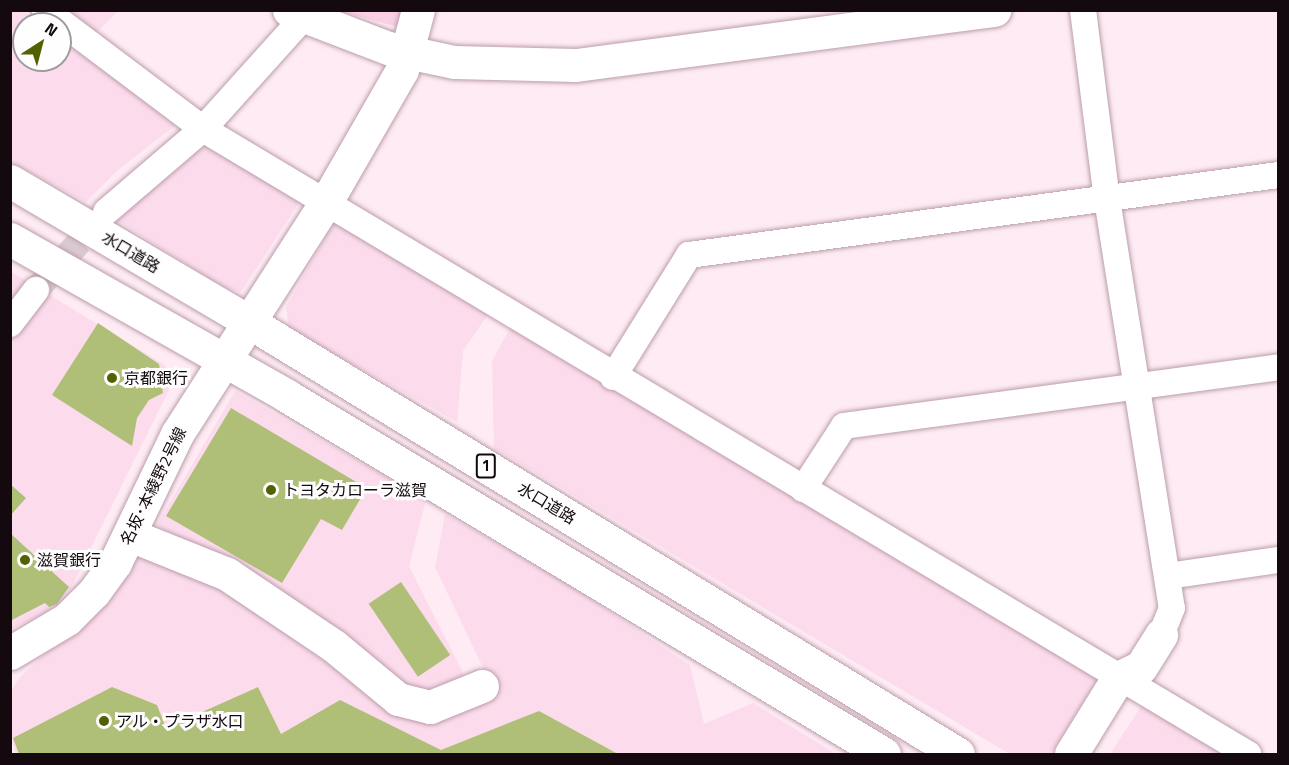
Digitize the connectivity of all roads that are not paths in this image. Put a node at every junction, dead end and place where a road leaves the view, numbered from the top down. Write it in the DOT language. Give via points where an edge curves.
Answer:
graph roads {
  1 [pos="45,10"];
  2 [pos="418,10"];
  3 [pos="994,10"];
  4 [pos="1083,10"];
  5 [pos="296,14"];
  6 [pos="409,52"];
  7 [pos="203,129"];
  8 [pos="1278,175"];
  9 [pos="10,181"];
  10 [pos="1107,199"];
  11 [pos="326,202"];
  12 [pos="106,213"];
  13 [pos="10,239"];
  14 [pos="36,290"];
  15 [pos="249,322"];
  16 [pos="10,324"];
  17 [pos="224,360"];
  18 [pos="1278,367"];
  19 [pos="613,377"];
  20 [pos="1138,387"];
  21 [pos="803,489"];
  22 [pos="130,535"];
  23 [pos="1278,560"];
  24 [pos="1168,576"];
  25 [pos="1161,635"];
  26 [pos="10,653"];
  27 [pos="1118,678"];
  28 [pos="483,686"];
  29 [pos="884,754"];
  30 [pos="958,754"];
  31 [pos="1071,754"];
  32 [pos="1248,754"];
  1 -- 7 [label="street"];
  2 -- 6 [label="main road, 名坂･本綾野2号線"];
  3 -- 6 [label="main road" via="576,65 454,62"];
  4 -- 10 [label="street"];
  5 -- 6 [label="main road"];
  5 -- 7 [label="street"];
  6 -- 11 [label="main road, 名坂･本綾野2号線"];
  7 -- 11 [label="street"];
  7 -- 12 [label="street"];
  8 -- 10 [label="street"];
  9 -- 15 [label="main road, 水口道路 / 1"];
  10 -- 19 [label="street" via="688,255"];
  10 -- 20 [label="street"];
  11 -- 15 [label="main road, 名坂･本綾野2号線"];
  11 -- 19 [label="street"];
  13 -- 17 [label="main road"];
  14 -- 16 [label="street"];
  15 -- 17 [label="main road, 名坂･本綾野2号線"];
  15 -- 30 [label="main road, 水口道路 / 1"];
  17 -- 22 [label="main road, 名坂･本綾野2号線" via="177,434"];
  17 -- 29 [label="main road"];
  18 -- 20 [label="street"];
  19 -- 21 [label="street"];
  20 -- 21 [label="street" via="844,426"];
  20 -- 24 [label="street"];
  21 -- 27 [label="street"];
  22 -- 26 [label="main road, 名坂･本綾野2号線" via="115,563 81,606 67,619"];
  22 -- 28 [label="main road" via="228,573 334,646 398,699 430,707"];
  23 -- 24 [label="street"];
  24 -- 25 [label="street" via="1172,608"];
  25 -- 27 [label="main road" via="1141,667"];
  27 -- 31 [label="main road"];
  27 -- 32 [label="street"];
}
